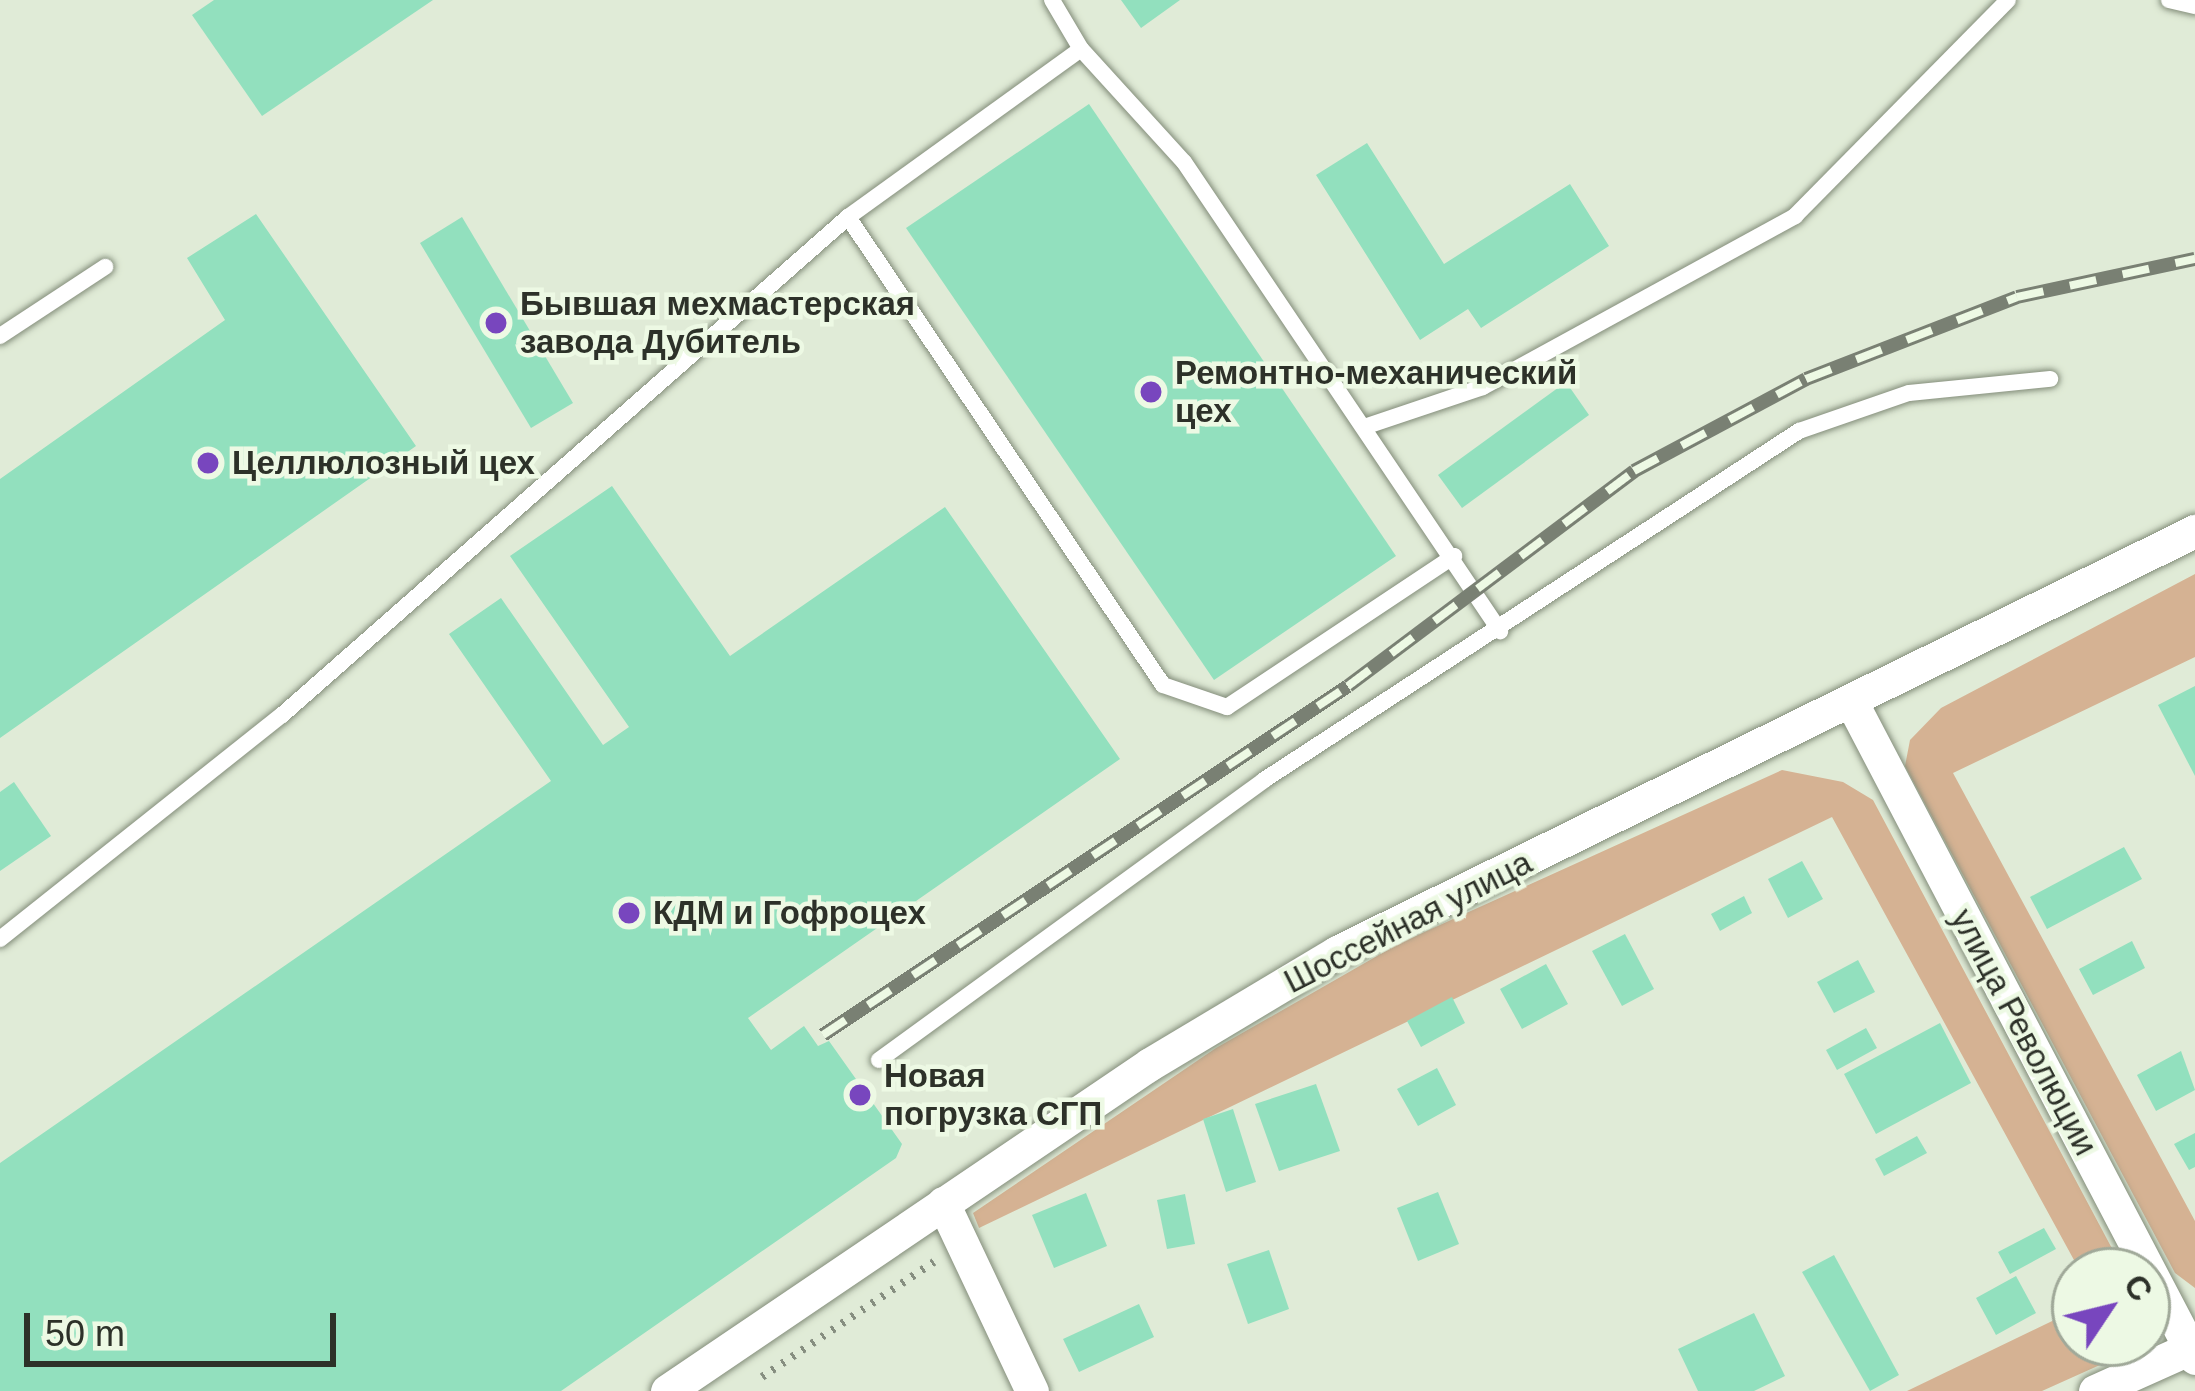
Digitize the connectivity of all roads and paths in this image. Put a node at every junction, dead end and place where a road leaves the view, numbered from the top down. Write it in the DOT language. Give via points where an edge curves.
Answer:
graph roads {
  1 [pos="1052,0"];
  2 [pos="2008,0"];
  3 [pos="2169,0"];
  4 [pos="2195,6"];
  5 [pos="1081,49"];
  6 [pos="848,217"];
  7 [pos="105,267"];
  8 [pos="0,336"];
  9 [pos="2050,379"];
  10 [pos="1367,426"];
  11 [pos="2195,531"];
  12 [pos="1454,556"];
  13 [pos="1500,631"];
  14 [pos="1853,705"];
  15 [pos="0,939"];
  16 [pos="879,1060"];
  17 [pos="943,1203"];
  18 [pos="942,1257"];
  19 [pos="2193,1351"];
  20 [pos="667,1391"];
  21 [pos="740,1391"];
  22 [pos="1032,1391"];
  23 [pos="2096,1391"];
  1 -- 5 [label="lane"];
  2 -- 10 [label="lane" via="1795,216 1483,387"];
  3 -- 4 [label="lane"];
  5 -- 6 [label="lane"];
  5 -- 10 [label="lane" via="1184,162"];
  6 -- 12 [label="lane" via="1163,685 1227,706"];
  6 -- 15 [label="lane" via="282,715"];
  7 -- 8 [label="lane"];
  9 -- 13 [label="lane" via="1909,393 1799,431"];
  10 -- 12 [label="lane"];
  11 -- 14 [label="street, Шоссейная улица"];
  12 -- 13 [label="lane"];
  13 -- 16 [label="lane" via="1264,780"];
  14 -- 17 [label="street, Шоссейная улица" via="1337,952 1150,1064"];
  14 -- 19 [label="street, улица Революции"];
  17 -- 20 [label="street, Шоссейная улица"];
  17 -- 22 [label="street"];
  18 -- 21 [label="path"];
  19 -- 23 [label="street"];
}
